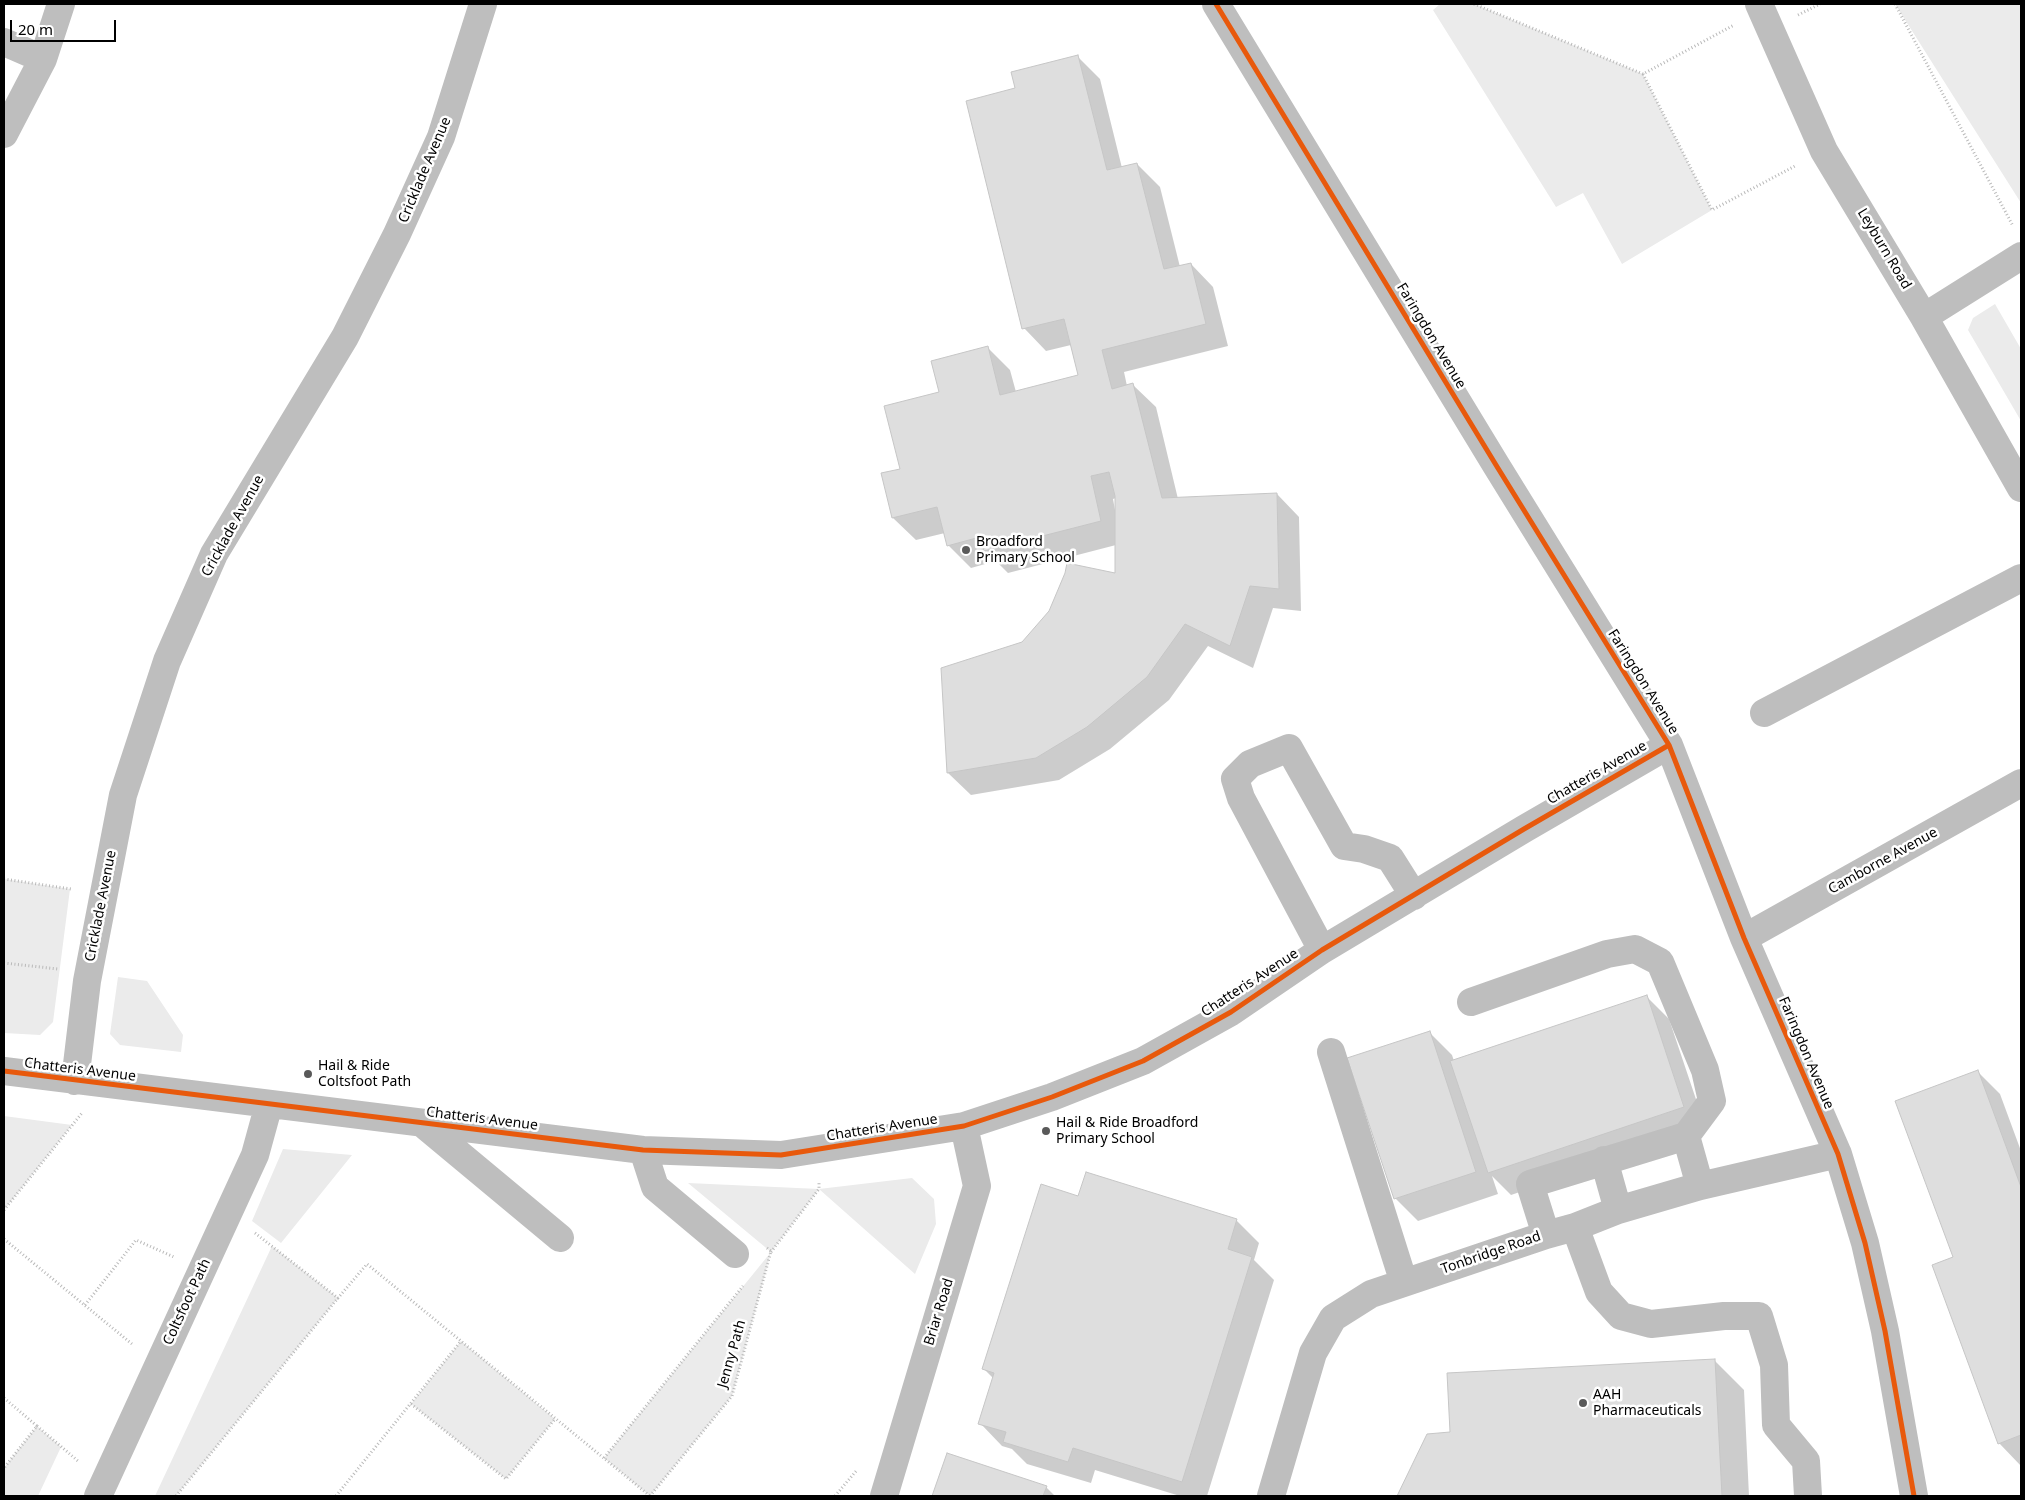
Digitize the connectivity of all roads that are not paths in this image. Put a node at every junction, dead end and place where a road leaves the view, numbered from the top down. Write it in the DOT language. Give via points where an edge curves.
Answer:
graph roads {
  1 [pos="61,4"];
  2 [pos="483,4"];
  3 [pos="1216,4"];
  4 [pos="1760,7"];
  5 [pos="4,42"];
  6 [pos="43,58"];
  7 [pos="4,134"];
  8 [pos="2019,244"];
  9 [pos="1924,317"];
  10 [pos="2021,488"];
  11 [pos="2021,578"];
  12 [pos="1764,713"];
  13 [pos="1669,745"];
  14 [pos="2021,783"];
  15 [pos="1414,896"];
  16 [pos="1744,938"];
  17 [pos="1322,950"];
  18 [pos="1471,1002"];
  19 [pos="1331,1052"];
  20 [pos="4,1072"];
  21 [pos="75,1081"];
  22 [pos="269,1104"];
  23 [pos="422,1124"];
  24 [pos="964,1126"];
  25 [pos="1686,1136"];
  26 [pos="643,1150"];
  27 [pos="1838,1154"];
  28 [pos="1604,1160"];
  29 [pos="1700,1186"];
  30 [pos="1618,1210"];
  31 [pos="1575,1227"];
  32 [pos="1546,1235"];
  33 [pos="560,1238"];
  34 [pos="735,1254"];
  35 [pos="1404,1283"];
  36 [pos="101,1490"];
  37 [pos="884,1496"];
  38 [pos="1271,1496"];
  39 [pos="1808,1496"];
  40 [pos="1914,1496"];
  1 -- 6 [label="street"];
  2 -- 21 [label="street, Cricklade Avenue" via="442,137 397,234 345,337 214,554 166,662 123,795 89,972"];
  3 -- 13 [label="street, Faringdon Avenue"];
  4 -- 9 [label="street, Leyburn Road" via="1824,151"];
  5 -- 6 [label="street"];
  6 -- 7 [label="street"];
  8 -- 9 [label="street"];
  9 -- 10 [label="street, Leyburn Road"];
  11 -- 12 [label="street"];
  13 -- 15 [label="street, Chatteris Avenue"];
  13 -- 16 [label="street, Faringdon Avenue"];
  14 -- 16 [label="street, Camborne Avenue"];
  15 -- 17 [label="street, Chatteris Avenue"];
  15 -- 17 [label="street" via="1390,858 1344,846 1290,748 1250,764 1235,779 1241,798"];
  16 -- 27 [label="street, Faringdon Avenue"];
  17 -- 24 [label="street, Chatteris Avenue" via="1231,1012 1143,1061 1052,1097"];
  18 -- 25 [label="street" via="1607,954 1635,949 1660,962 1705,1070 1712,1101"];
  19 -- 35 [label="street"];
  20 -- 21 [label="street, Chatteris Avenue"];
  21 -- 22 [label="street, Chatteris Avenue"];
  22 -- 23 [label="street, Chatteris Avenue"];
  22 -- 36 [label="street, Coltsfoot Path" via="255,1155"];
  23 -- 26 [label="street, Chatteris Avenue"];
  23 -- 33 [label="street"];
  24 -- 26 [label="street, Chatteris Avenue" via="782,1155"];
  24 -- 37 [label="street, Briar Road" via="977,1186"];
  25 -- 28 [label="street"];
  25 -- 29 [label="street"];
  26 -- 34 [label="street" via="655,1187"];
  27 -- 29 [label="street, Tonbridge Road"];
  27 -- 40 [label="street, Faringdon Avenue" via="1865,1243 1885,1331"];
  28 -- 30 [label="street"];
  28 -- 32 [label="street" via="1530,1184"];
  29 -- 30 [label="street, Tonbridge Road"];
  30 -- 31 [label="street, Tonbridge Road"];
  31 -- 32 [label="street, Tonbridge Road"];
  31 -- 39 [label="street" via="1599,1292 1621,1316 1650,1324 1724,1316 1760,1316 1774,1365 1776,1425 1806,1461"];
  32 -- 35 [label="street, Tonbridge Road"];
  35 -- 38 [label="street, Tonbridge Road" via="1371,1294 1333,1318 1313,1353"];
}
